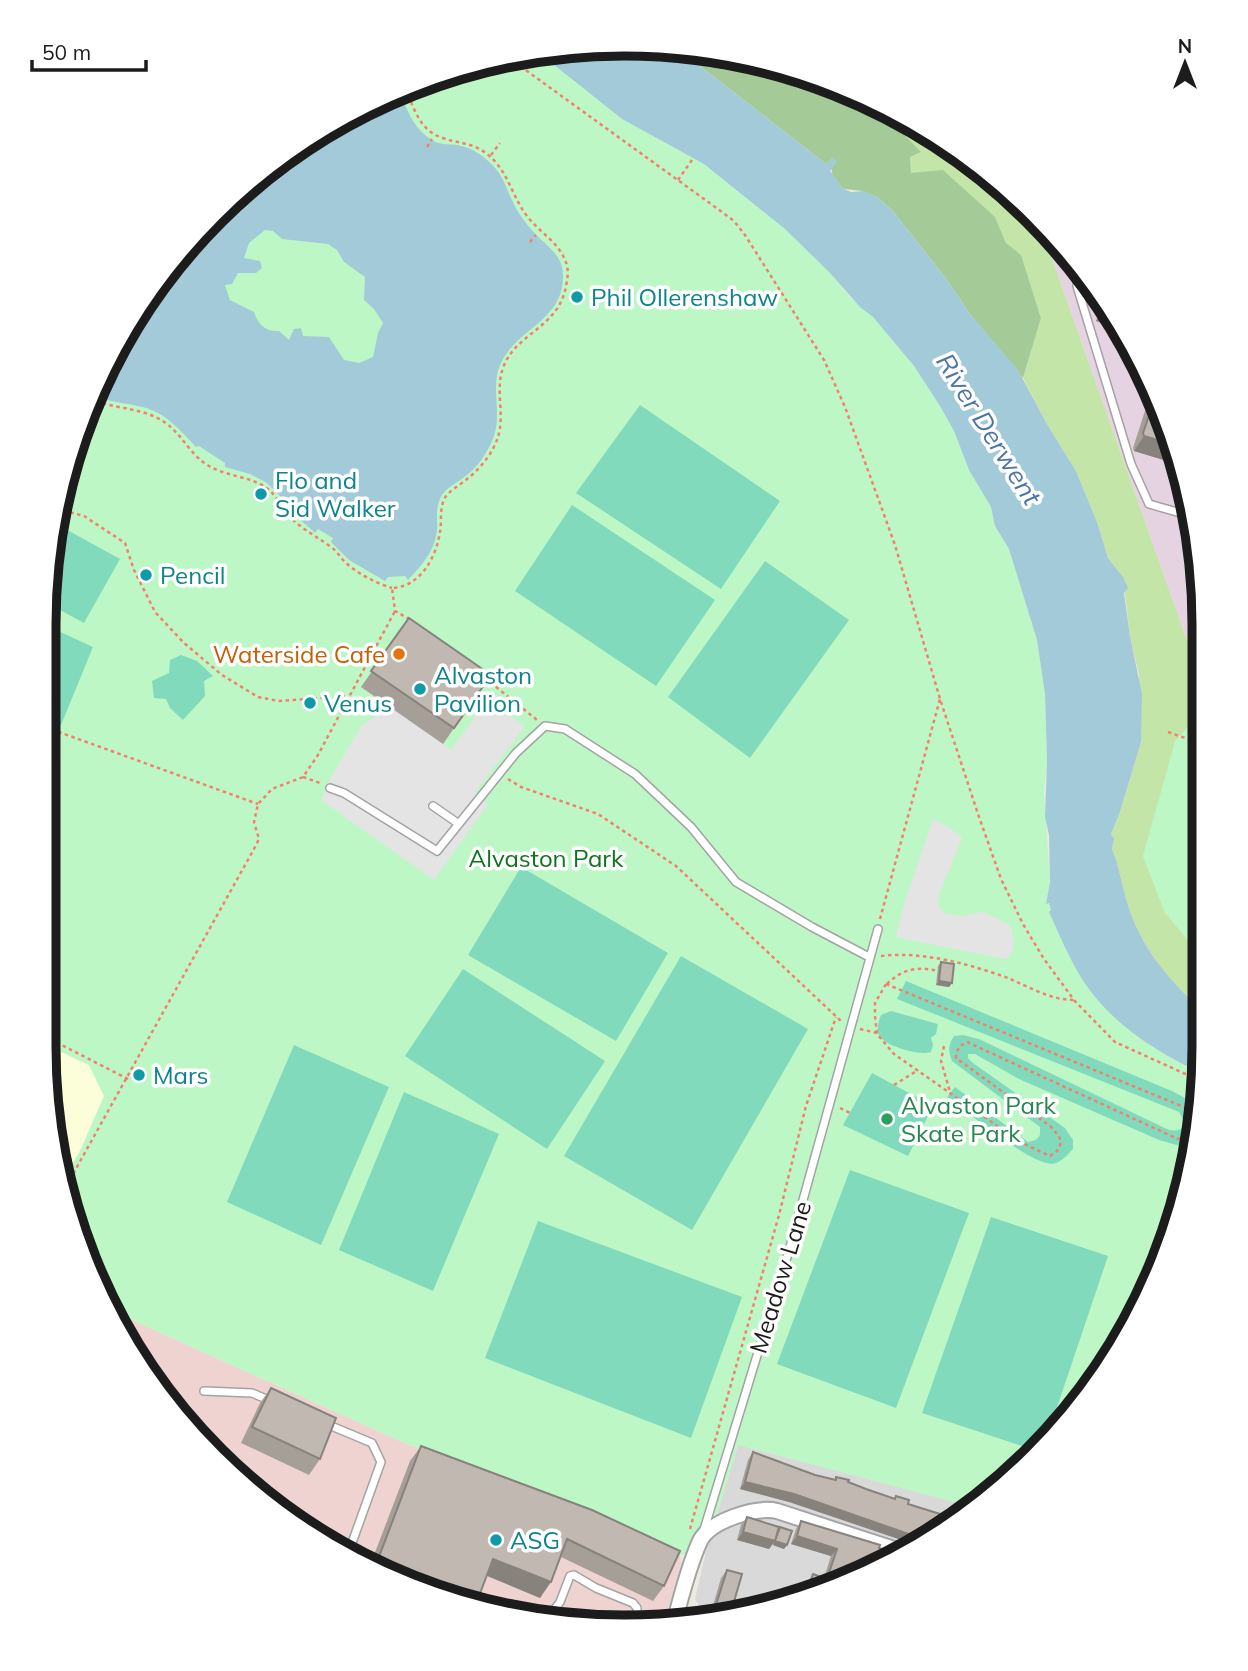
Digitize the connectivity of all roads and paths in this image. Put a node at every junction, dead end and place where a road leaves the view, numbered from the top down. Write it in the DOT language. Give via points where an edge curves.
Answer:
graph roads {
  1 [pos="520,66"];
  2 [pos="410,98"];
  3 [pos="432,139"];
  4 [pos="500,144"];
  5 [pos="428,147"];
  6 [pos="490,156"];
  7 [pos="692,160"];
  8 [pos="678,181"];
  9 [pos="537,235"];
  10 [pos="530,242"];
  11 [pos="1077,281"];
  12 [pos="101,402"];
  13 [pos="67,513"];
  14 [pos="1181,513"];
  15 [pos="392,588"];
  16 [pos="395,611"];
  17 [pos="416,624"];
  18 [pos="480,674"];
  19 [pos="348,696"];
  20 [pos="940,699"];
  21 [pos="545,726"];
  22 [pos="56,731"];
  23 [pos="1168,732"];
  24 [pos="1188,739"];
  25 [pos="499,774"];
  26 [pos="303,777"];
  27 [pos="330,788"];
  28 [pos="258,804"];
  29 [pos="433,806"];
  30 [pos="459,824"];
  31 [pos="878,929"];
  32 [pos="869,957"];
  33 [pos="941,972"];
  34 [pos="886,984"];
  35 [pos="1074,1000"];
  36 [pos="836,1017"];
  37 [pos="851,1027"];
  38 [pos="877,1033"];
  39 [pos="56,1042"];
  40 [pos="944,1046"];
  41 [pos="918,1070"];
  42 [pos="1191,1077"];
  43 [pos="128,1079"];
  44 [pos="894,1085"];
  45 [pos="950,1092"];
  46 [pos="1188,1109"];
  47 [pos="1185,1136"];
  48 [pos="71,1178"];
  49 [pos="204,1391"];
  50 [pos="276,1403"];
  51 [pos="312,1418"];
  52 [pos="695,1537"];
  53 [pos="352,1545"];
  54 [pos="891,1548"];
  55 [pos="553,1610"];
  56 [pos="677,1612"];
  57 [pos="637,1615"];
  1 -- 8 [label="path"];
  2 -- 6 [label="path" via="418,119 433,133 472,144"];
  3 -- 5 [label="path"];
  4 -- 6 [label="path"];
  6 -- 15 [label="path" via="509,180 525,214 565,260 565,292 556,311 508,356 500,378 499,435 479,469 443,501 440,533 430,562 410,584"];
  7 -- 8 [label="path"];
  8 -- 20 [label="path" via="734,221 824,360 895,545"];
  9 -- 10 [label="path"];
  11 -- 14 [label="lane" via="1135,474 1149,504"];
  12 -- 15 [label="path" via="155,416 203,462 259,483 312,536 368,577"];
  13 -- 19 [label="path" via="85,516 125,543 155,612 222,675 258,697 279,701"];
  15 -- 16 [label="path"];
  16 -- 17 [label="path"];
  16 -- 19 [label="path"];
  18 -- 21 [label="path"];
  19 -- 26 [label="path"];
  20 -- 31 [label="path"];
  20 -- 35 [label="path" via="1002,879 1023,924"];
  21 -- 25 [label="lane"];
  21 -- 32 [label="lane" via="565,729 635,774 691,827 736,882"];
  22 -- 28 [label="path"];
  23 -- 24 [label="path"];
  25 -- 30 [label="lane"];
  25 -- 36 [label="path" via="521,787 598,814 676,866"];
  26 -- 27 [label="path"];
  26 -- 28 [label="path" via="272,789"];
  27 -- 30 [label="lane" via="437,851"];
  28 -- 43 [label="path" via="254,822 259,839"];
  29 -- 30 [label="lane"];
  31 -- 32 [label="lane, Meadow Lane"];
  32 -- 35 [label="path" via="902,954 952,961 1061,1000"];
  32 -- 37 [label="lane, Meadow Lane"];
  33 -- 34 [label="path" via="904,970"];
  34 -- 38 [label="path" via="875,1003"];
  34 -- 46 [label="path"];
  35 -- 42 [label="path" via="1115,1042"];
  36 -- 37 [label="path"];
  36 -- 52 [label="path" via="806,1107"];
  37 -- 38 [label="path"];
  37 -- 52 [label="lane, Meadow Lane" via="790,1247"];
  38 -- 41 [label="path" via="894,1054"];
  39 -- 43 [label="path"];
  40 -- 45 [label="path" via="941,1061"];
  41 -- 44 [label="path"];
  41 -- 45 [label="path"];
  43 -- 48 [label="path"];
  45 -- 47 [label="path" via="1020,1142 1050,1156 1057,1151 1061,1143 1050,1126 956,1058 967,1042 1178,1139"];
  49 -- 50 [label="lane" via="252,1393"];
  51 -- 53 [label="lane" via="372,1443 381,1462"];
  52 -- 54 [label="street" via="739,1514 769,1509"];
  52 -- 56 [label="street, Meadow Lane"];
  55 -- 57 [label="lane" via="574,1575 633,1603"];
}
